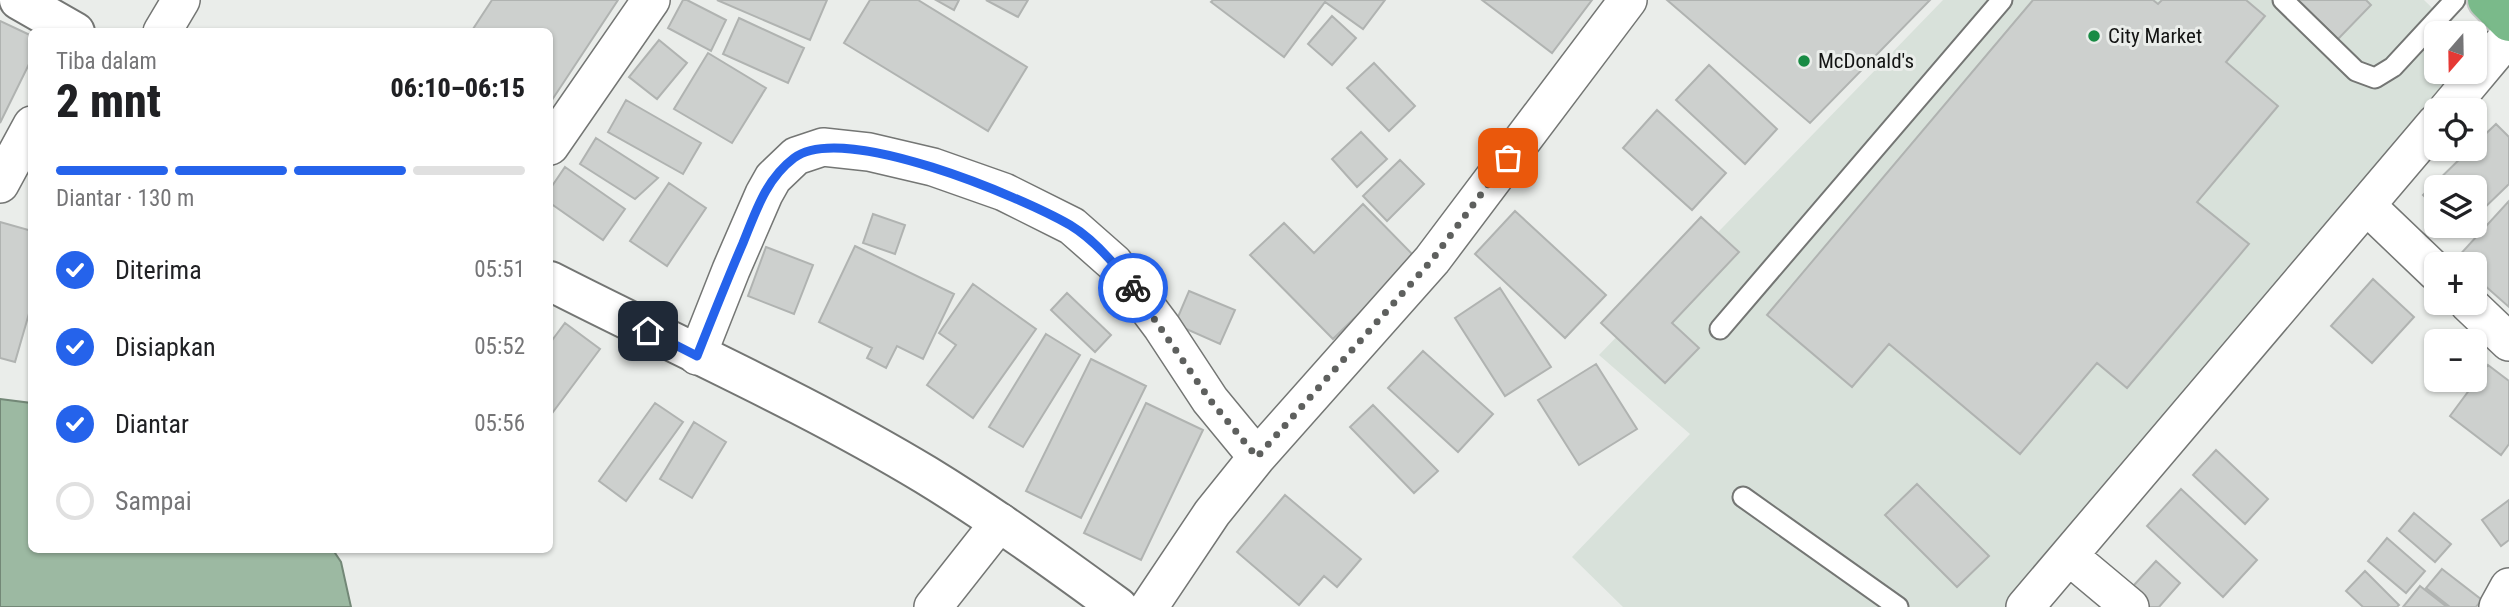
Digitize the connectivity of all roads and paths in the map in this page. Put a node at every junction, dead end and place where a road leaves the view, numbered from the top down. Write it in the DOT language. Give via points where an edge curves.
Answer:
graph roads {
  1 [pos="19,0"];
  2 [pos="180,0"];
  3 [pos="651,0"];
  4 [pos="1628,0"];
  5 [pos="2002,0"];
  6 [pos="2283,0"];
  7 [pos="2455,0"];
  8 [pos="2487,0"];
  9 [pos="2509,22"];
  10 [pos="68,28"];
  11 [pos="164,28"];
  12 [pos="2509,36"];
  13 [pos="2457,98"];
  14 [pos="28,132"];
  15 [pos="2424,137"];
  16 [pos="553,142"];
  17 [pos="0,184"];
  18 [pos="2367,206"];
  19 [pos="2424,261"];
  20 [pos="553,283"];
  21 [pos="2481,315"];
  22 [pos="1720,329"];
  23 [pos="2509,342"];
  24 [pos="697,356"];
  25 [pos="1257,457"];
  26 [pos="1743,497"];
  27 [pos="1000,522"];
  28 [pos="2069,556"];
  29 [pos="2509,587"];
  30 [pos="933,607"];
  31 [pos="1118,607"];
  32 [pos="1149,607"];
  33 [pos="1898,607"];
  34 [pos="2025,607"];
  35 [pos="2130,607"];
  36 [pos="2497,607"];
  1 -- 10 [label="street"];
  2 -- 11 [label="street"];
  3 -- 16 [label="street"];
  4 -- 25 [label="street" via="1432,260"];
  5 -- 22 [label="lane"];
  6 -- 7 [label="lane" via="2356,71 2375,78 2393,67"];
  8 -- 9 [label="highway"];
  12 -- 13 [label="street"];
  14 -- 17 [label="street"];
  15 -- 18 [label="street"];
  18 -- 19 [label="street"];
  18 -- 28 [label="street"];
  20 -- 24 [label="street"];
  21 -- 23 [label="street"];
  24 -- 25 [label="street" via="774,178 796,156 823,147 869,152 933,167 992,188 1072,226 1114,262 1210,400"];
  24 -- 27 [label="street" via="861,438"];
  25 -- 32 [label="street" via="1212,513"];
  26 -- 33 [label="lane"];
  27 -- 30 [label="street"];
  27 -- 31 [label="street"];
  28 -- 34 [label="street"];
  28 -- 35 [label="street"];
  29 -- 36 [label="street"];
}
